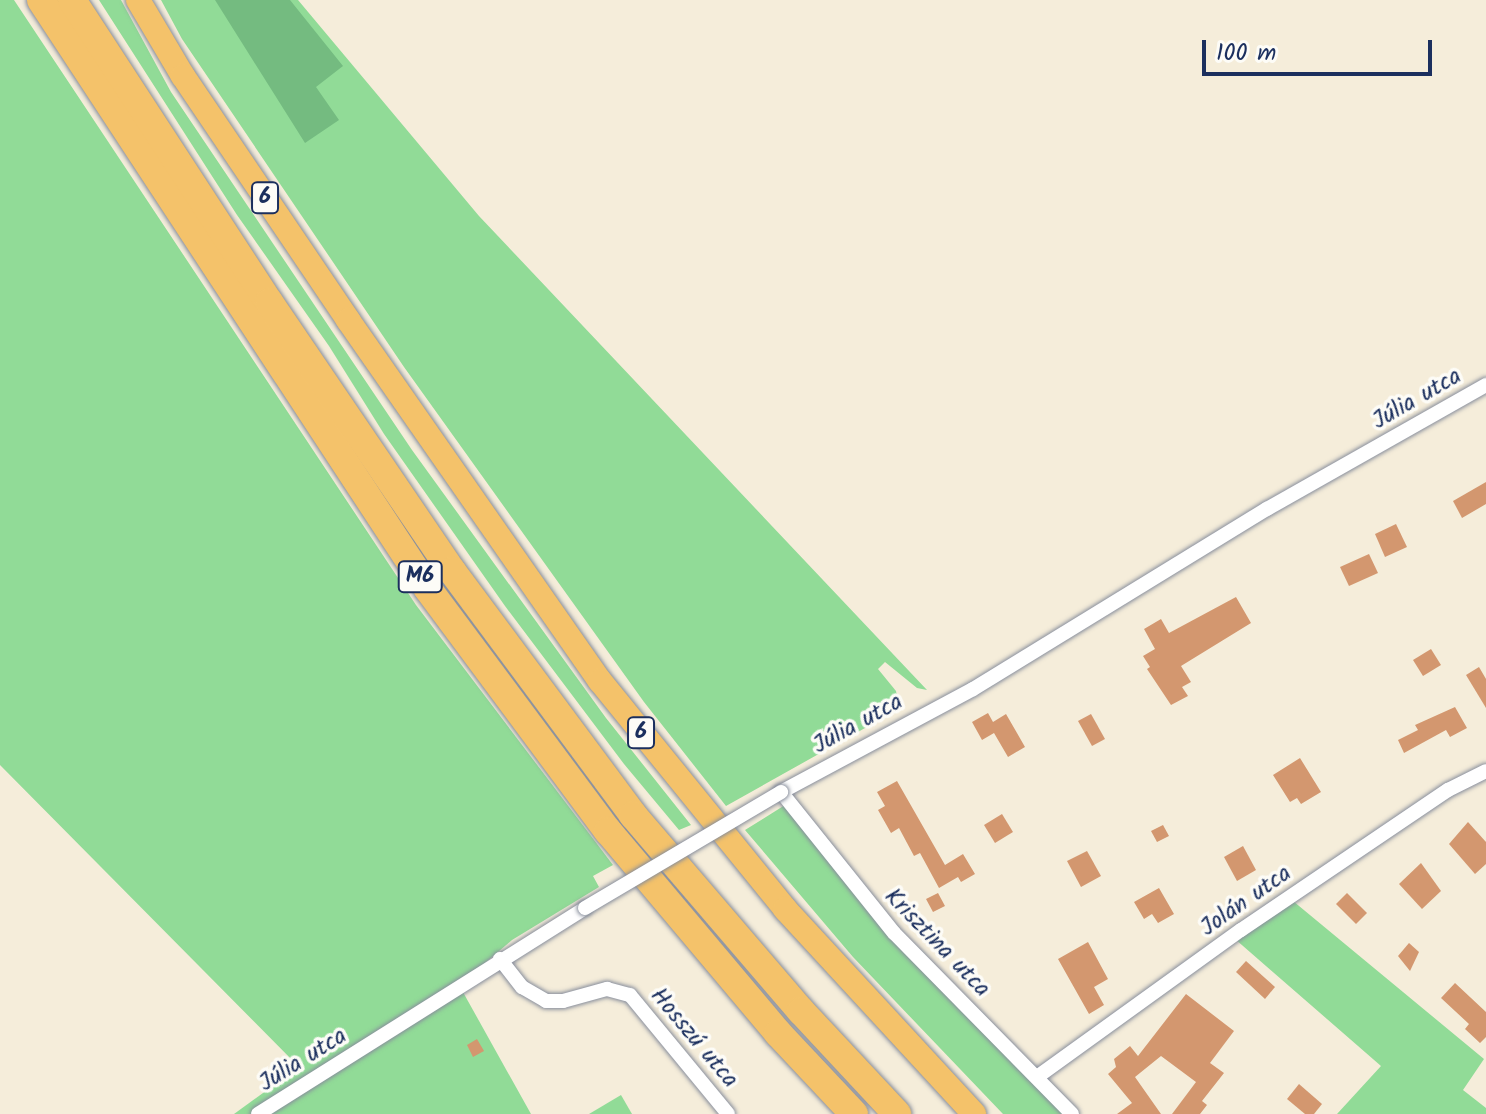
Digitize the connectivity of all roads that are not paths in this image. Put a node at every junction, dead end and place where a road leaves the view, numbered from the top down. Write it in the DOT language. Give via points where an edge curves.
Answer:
graph roads {
  1 [pos="41,0"];
  2 [pos="72,0"];
  3 [pos="138,0"];
  4 [pos="1486,385"];
  5 [pos="1486,771"];
  6 [pos="781,792"];
  7 [pos="500,959"];
  8 [pos="1037,1077"];
  9 [pos="258,1114"];
  10 [pos="728,1114"];
  11 [pos="854,1114"];
  12 [pos="897,1114"];
  13 [pos="974,1114"];
  14 [pos="1072,1114"];
  1 -- 11 [label="highway, M6" via="436,601 608,831 778,1033"];
  2 -- 12 [label="highway, M6" via="452,571 633,815"];
  3 -- 13 [label="main road, 6" via="339,308 600,681 785,909"];
  4 -- 6 [label="street, Júlia utca" via="1231,531 973,689"];
  5 -- 8 [label="street, Jolán utca" via="1448,790 1241,930"];
  6 -- 7 [label="street, Júlia utca, bridge"];
  6 -- 8 [label="street, Krisztina utca" via="886,923"];
  7 -- 9 [label="street, Júlia utca"];
  7 -- 10 [label="street, Hosszú utca" via="522,987 546,1001 607,989 630,995"];
  8 -- 14 [label="street, Krisztina utca"];
}
